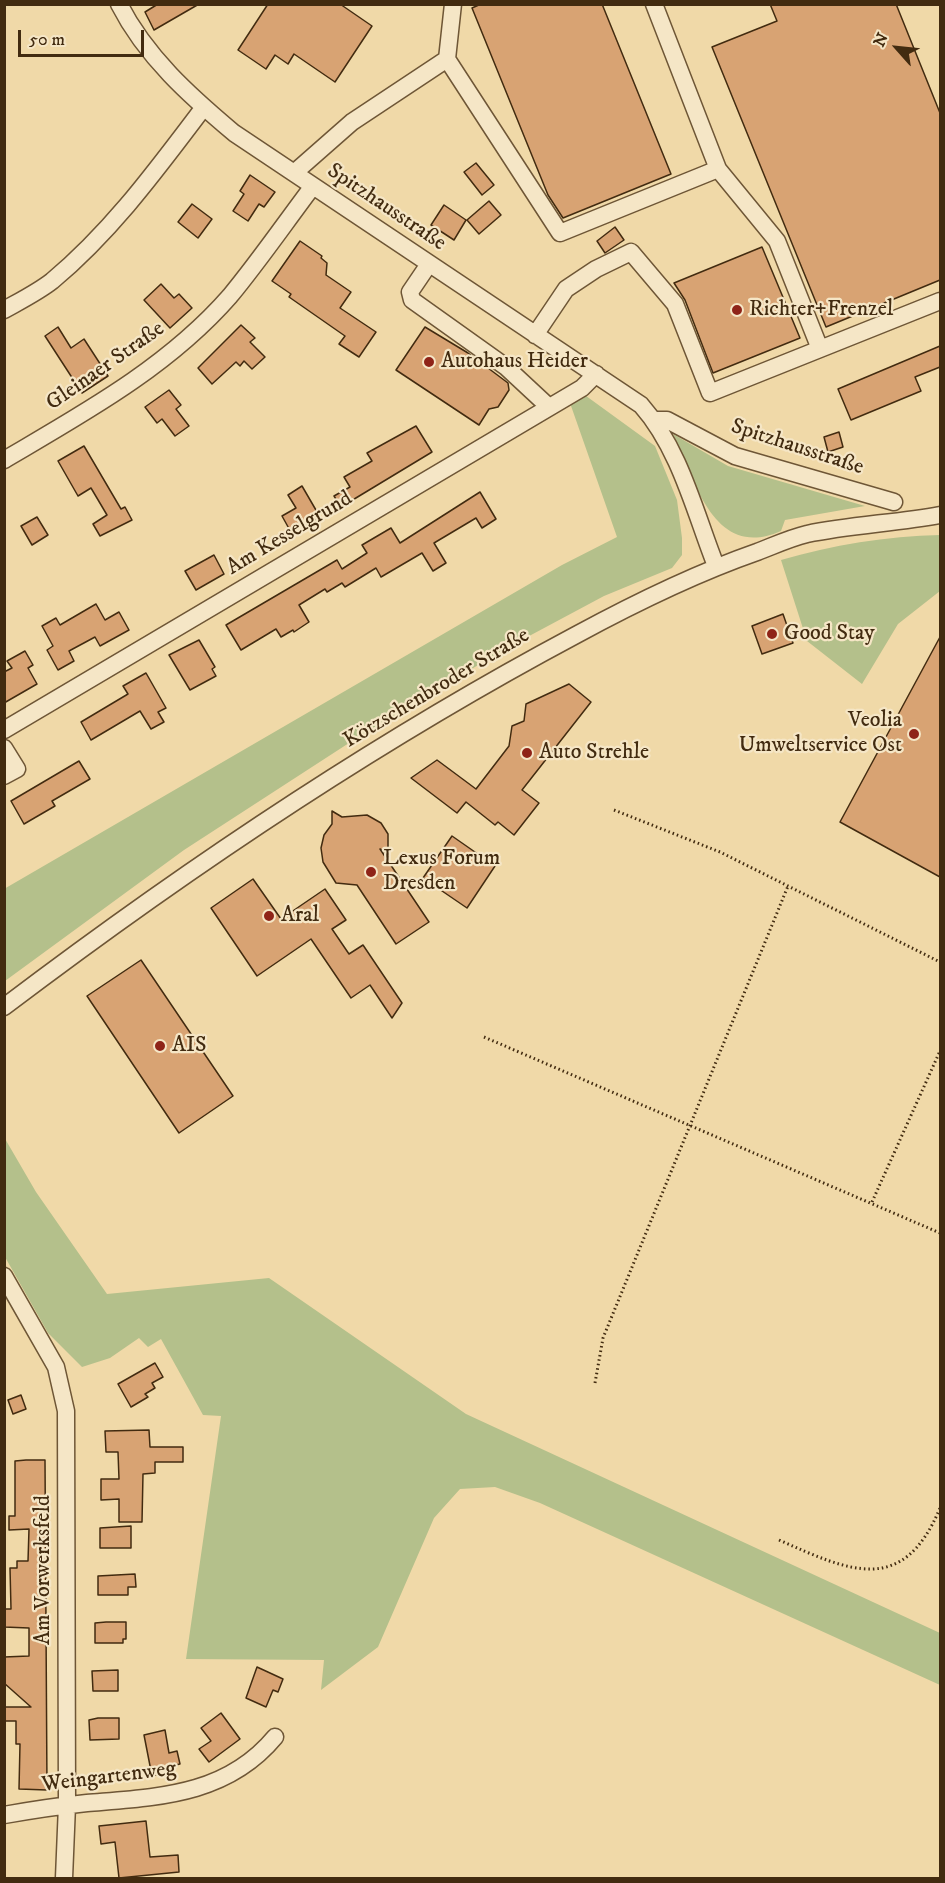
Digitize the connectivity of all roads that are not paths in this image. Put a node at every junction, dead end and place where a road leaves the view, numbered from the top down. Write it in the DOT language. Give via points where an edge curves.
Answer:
graph roads {
  1 [pos="119,4"];
  2 [pos="453,4"];
  3 [pos="654,4"];
  4 [pos="447,59"];
  5 [pos="204,107"];
  6 [pos="718,169"];
  7 [pos="294,173"];
  8 [pos="314,186"];
  9 [pos="429,264"];
  10 [pos="940,301"];
  11 [pos="4,310"];
  12 [pos="535,335"];
  13 [pos="820,349"];
  14 [pos="596,374"];
  15 [pos="549,407"];
  16 [pos="655,420"];
  17 [pos="4,460"];
  18 [pos="894,502"];
  19 [pos="940,515"];
  20 [pos="717,566"];
  21 [pos="4,730"];
  22 [pos="4,748"];
  23 [pos="4,776"];
  24 [pos="4,1007"];
  25 [pos="4,1276"];
  26 [pos="275,1737"];
  27 [pos="67,1805"];
  28 [pos="4,1815"];
  29 [pos="64,1878"];
  1 -- 5 [label="street, Spitzhausstraße" via="151,54"];
  2 -- 4 [label="street"];
  3 -- 6 [label="street"];
  4 -- 6 [label="street" via="560,233"];
  4 -- 7 [label="street" via="352,122"];
  5 -- 7 [label="street, Spitzhausstraße" via="234,133"];
  5 -- 11 [label="street" via="139,194 98,239 50,282"];
  6 -- 13 [label="street" via="777,241"];
  7 -- 8 [label="street, Spitzhausstraße"];
  8 -- 9 [label="street, Spitzhausstraße"];
  8 -- 17 [label="street, Gleinaer Straße" via="229,297 162,360 99,404"];
  9 -- 12 [label="street, Spitzhausstraße"];
  9 -- 15 [label="street" via="410,292 412,300 506,367"];
  10 -- 13 [label="street"];
  12 -- 13 [label="street" via="566,289 631,252 675,304 710,393"];
  12 -- 14 [label="street, Spitzhausstraße"];
  14 -- 15 [label="street, Am Kesselgrund" via="582,388"];
  14 -- 16 [label="street, Spitzhausstraße" via="642,405"];
  15 -- 21 [label="street, Am Kesselgrund"];
  16 -- 18 [label="street, Spitzhausstraße" via="667,420 735,456"];
  16 -- 20 [label="street, Spitzhausstraße"];
  19 -- 20 [label="street, Kötzschenbroder Straße" via="806,534"];
  20 -- 24 [label="street, Kötzschenbroder Straße" via="623,609 501,675 314,788 170,884"];
  22 -- 23 [label="street" via="17,769"];
  25 -- 27 [label="street, Am Vorwerksfeld" via="56,1367 66,1411"];
  26 -- 27 [label="street, Weingartenweg" via="262,1752 222,1780 176,1795"];
  27 -- 28 [label="street, Weingartenweg"];
  27 -- 29 [label="street, Am Vorwerksfeld"];
}
